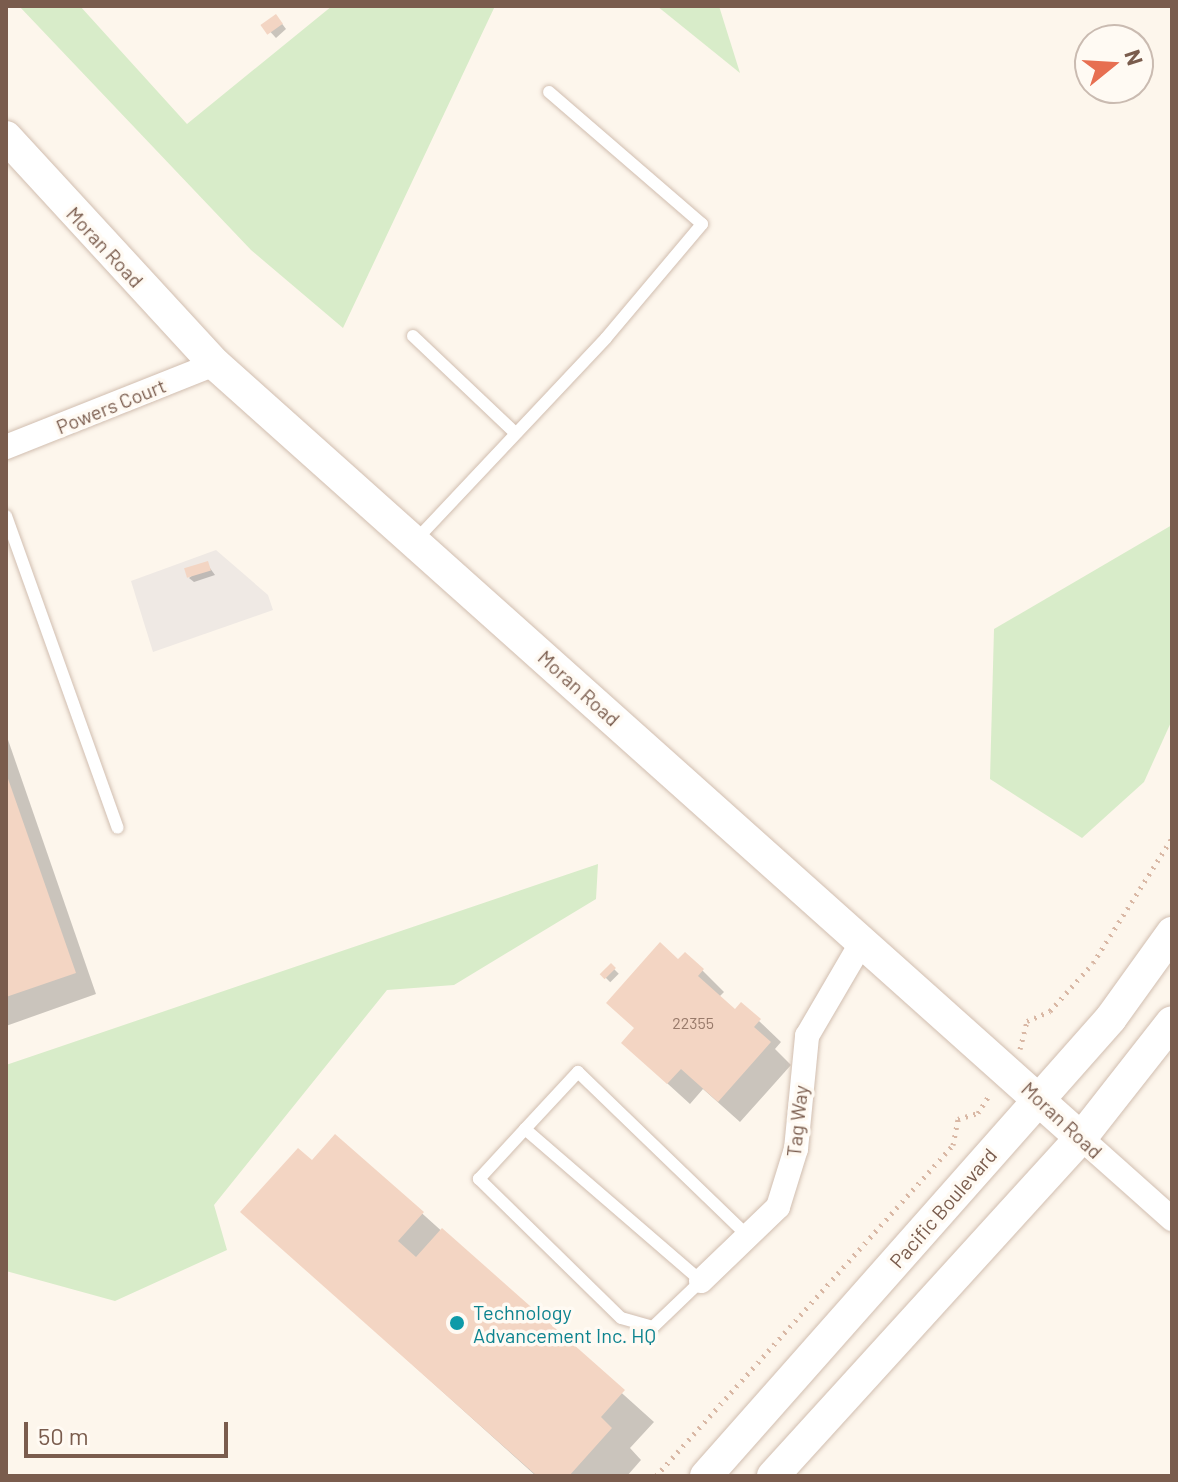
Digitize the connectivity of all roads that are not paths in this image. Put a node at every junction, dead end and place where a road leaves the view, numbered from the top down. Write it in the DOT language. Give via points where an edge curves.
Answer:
graph roads {
  1 [pos="549,92"];
  2 [pos="6,137"];
  3 [pos="413,336"];
  4 [pos="215,364"];
  5 [pos="514,432"];
  6 [pos="6,447"];
  7 [pos="6,516"];
  8 [pos="414,542"];
  9 [pos="21,562"];
  10 [pos="6,568"];
  11 [pos="118,828"];
  12 [pos="1172,933"];
  13 [pos="862,942"];
  14 [pos="1172,1022"];
  15 [pos="1039,1099"];
  16 [pos="525,1129"];
  17 [pos="1081,1138"];
  18 [pos="1172,1219"];
  19 [pos="747,1235"];
  20 [pos="701,1281"];
  21 [pos="706,1476"];
  22 [pos="773,1476"];
  1 -- 5 [label="lane" via="702,224 606,338"];
  2 -- 4 [label="street, Moran Road"];
  3 -- 5 [label="lane"];
  4 -- 6 [label="street, Powers Court"];
  4 -- 8 [label="street, Moran Road"];
  5 -- 8 [label="lane"];
  7 -- 9 [label="lane"];
  8 -- 13 [label="street, Moran Road"];
  9 -- 10 [label="lane"];
  9 -- 11 [label="lane"];
  12 -- 15 [label="street, Pacific Boulevard" via="1111,1018"];
  13 -- 15 [label="street, Moran Road"];
  13 -- 19 [label="street, Tag Way" via="807,1036 791,1174 778,1207"];
  14 -- 17 [label="street"];
  15 -- 17 [label="street, Moran Road"];
  15 -- 21 [label="street, Pacific Boulevard"];
  16 -- 19 [label="lane" via="578,1072"];
  16 -- 20 [label="lane"];
  16 -- 20 [label="lane" via="479,1179 621,1318 653,1327"];
  17 -- 18 [label="street, Moran Road"];
  17 -- 22 [label="street"];
  19 -- 20 [label="street, Tag Way"];
}
